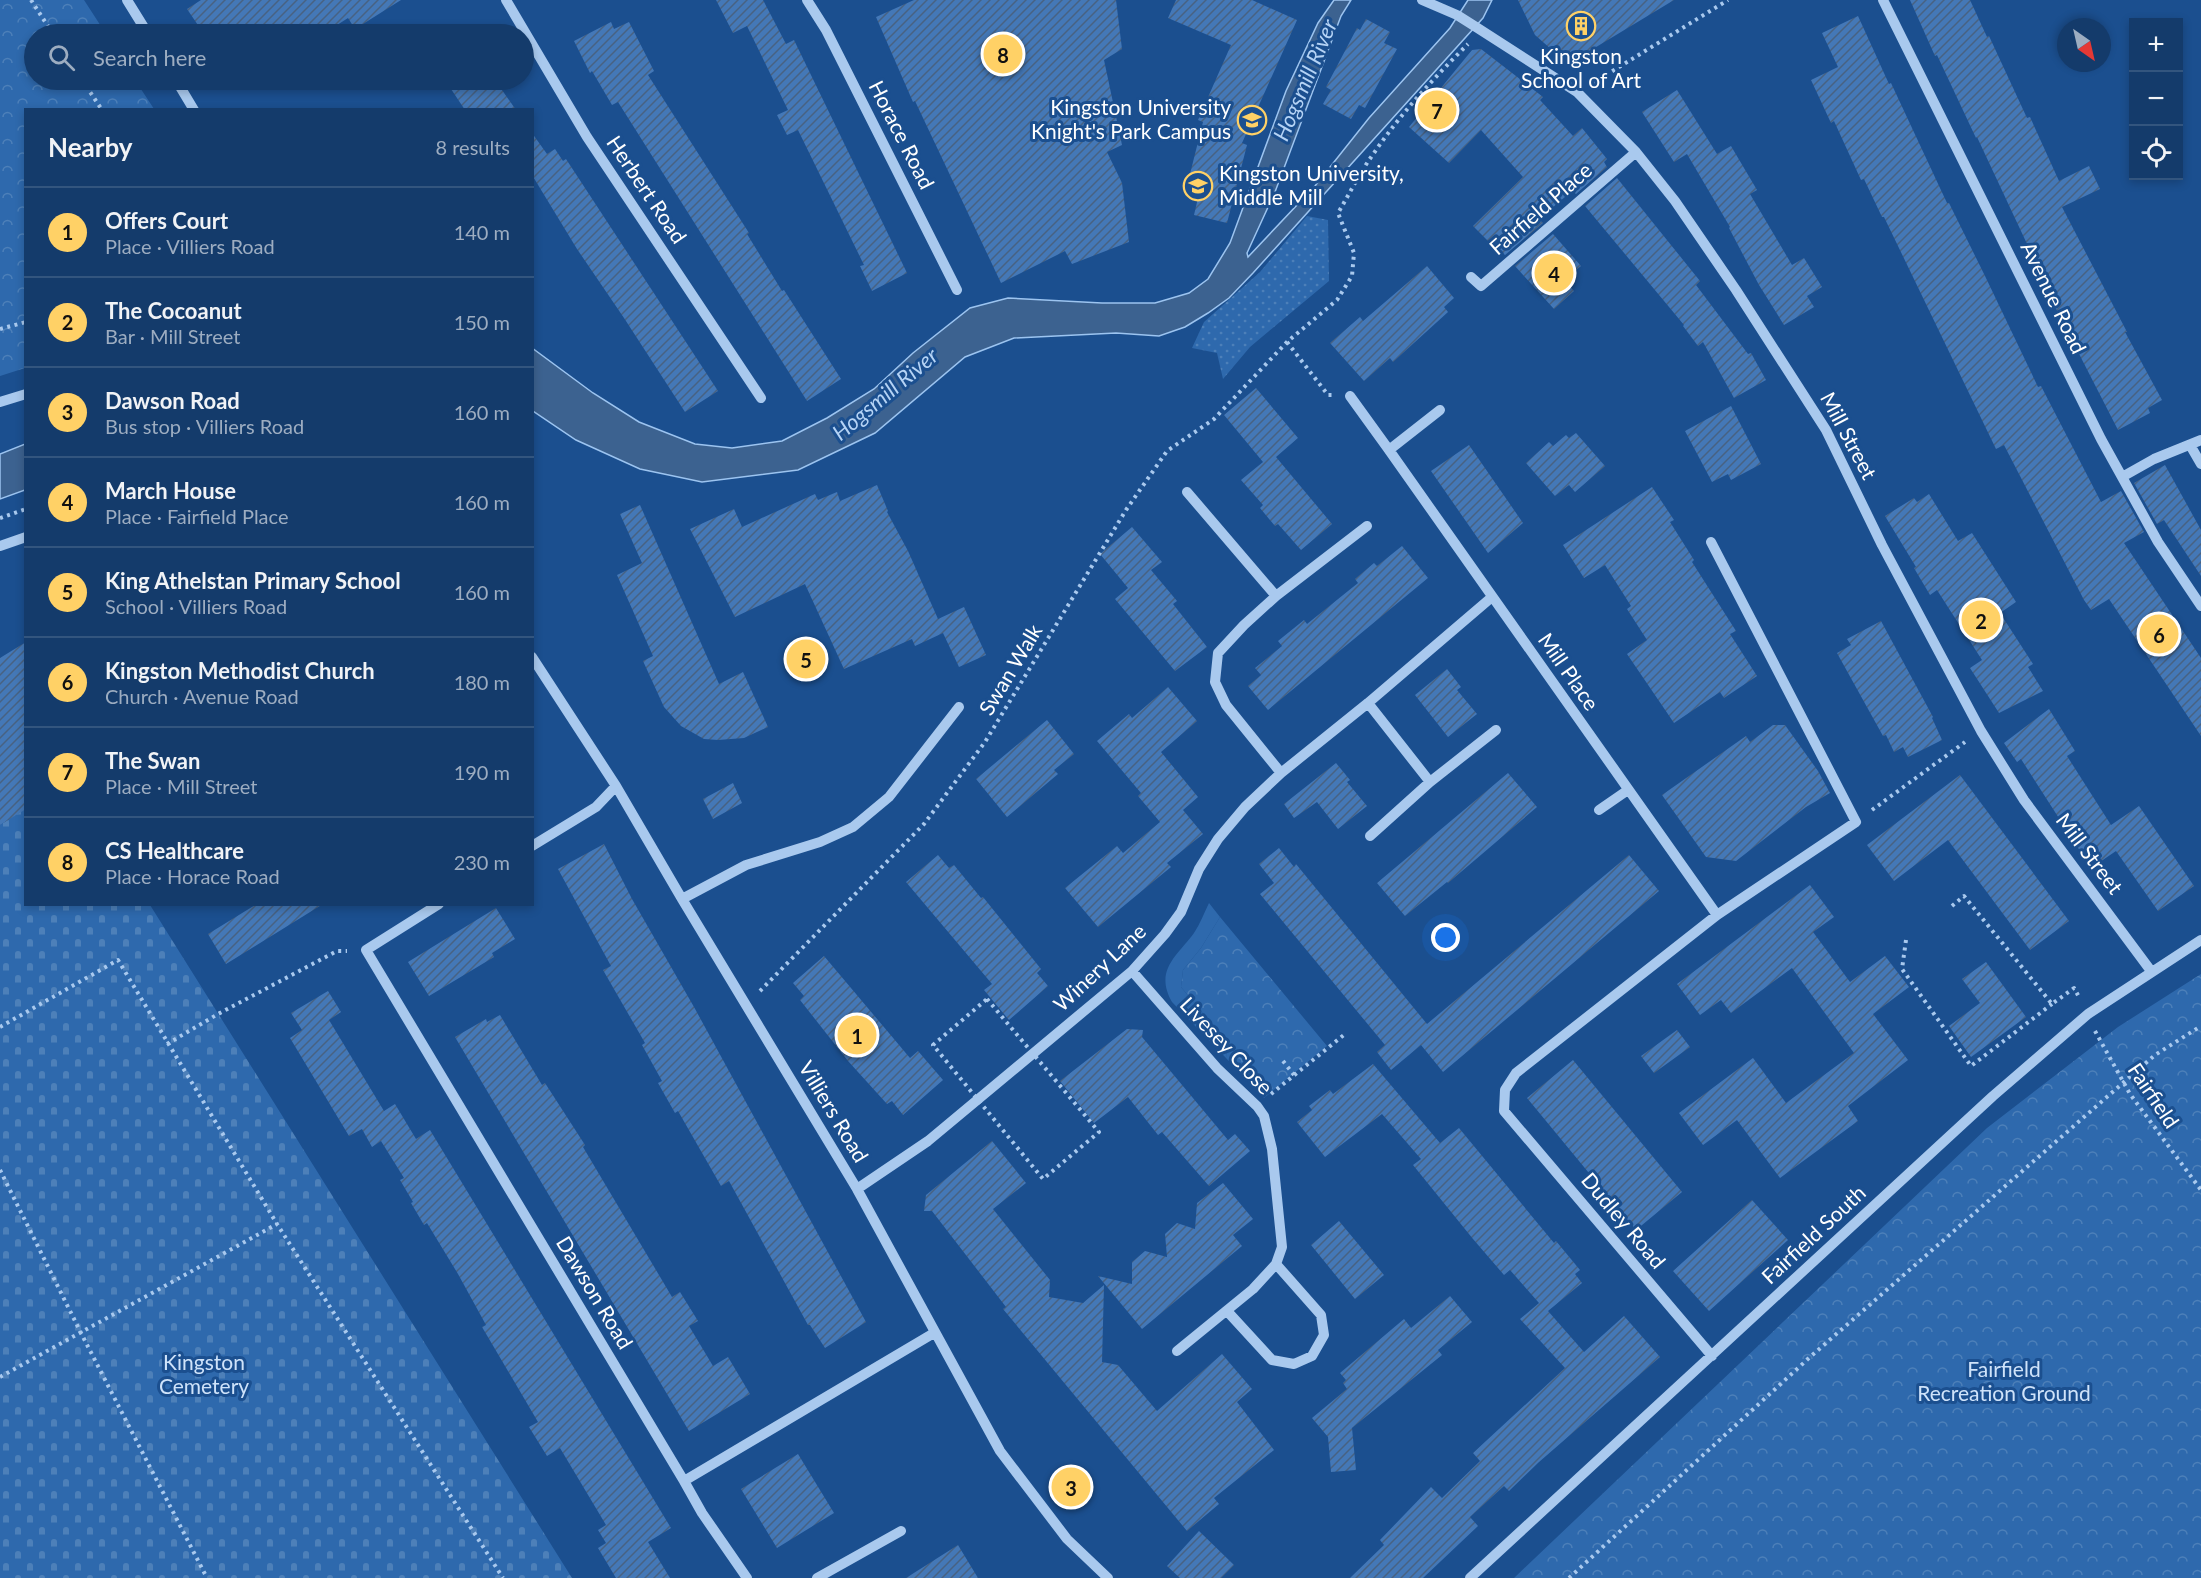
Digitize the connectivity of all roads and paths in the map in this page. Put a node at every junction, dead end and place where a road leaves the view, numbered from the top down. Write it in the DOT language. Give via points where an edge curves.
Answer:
graph roads {
  1 [pos="31,0"];
  2 [pos="127,0"];
  3 [pos="506,0"];
  4 [pos="807,0"];
  5 [pos="1422,0"];
  6 [pos="1728,0"];
  7 [pos="1883,0"];
  8 [pos="47,24"];
  9 [pos="142,24"];
  10 [pos="520,24"];
  11 [pos="1479,28"];
  12 [pos="534,47"];
  13 [pos="89,90"];
  14 [pos="182,90"];
  15 [pos="1577,92"];
  16 [pos="101,108"];
  17 [pos="193,108"];
  18 [pos="1636,152"];
  19 [pos="1471,277"];
  20 [pos="957,290"];
  21 [pos="24,323"];
  22 [pos="0,329"];
  23 [pos="1287,342"];
  24 [pos="24,395"];
  25 [pos="1350,396"];
  26 [pos="761,398"];
  27 [pos="0,402"];
  28 [pos="1440,410"];
  29 [pos="2201,440"];
  30 [pos="2190,445"];
  31 [pos="1389,450"];
  32 [pos="2201,464"];
  33 [pos="2122,477"];
  34 [pos="1187,492"];
  35 [pos="24,510"];
  36 [pos="0,518"];
  37 [pos="1367,526"];
  38 [pos="24,538"];
  39 [pos="1711,542"];
  40 [pos="0,546"];
  41 [pos="1276,596"];
  42 [pos="1492,597"];
  43 [pos="2201,606"];
  44 [pos="534,660"];
  45 [pos="1368,703"];
  46 [pos="960,707"];
  47 [pos="1496,730"];
  48 [pos="1980,731"];
  49 [pos="1281,773"];
  50 [pos="1430,782"];
  51 [pos="616,786"];
  52 [pos="1628,790"];
  53 [pos="1599,810"];
  54 [pos="1856,822"];
  55 [pos="1370,836"];
  56 [pos="534,845"];
  57 [pos="682,899"];
  58 [pos="436,906"];
  59 [pos="1952,906"];
  60 [pos="1718,915"];
  61 [pos="1906,940"];
  62 [pos="2201,940"];
  63 [pos="366,950"];
  64 [pos="1132,971"];
  65 [pos="2151,971"];
  66 [pos="2052,1004"];
  67 [pos="746,1005"];
  68 [pos="2088,1014"];
  69 [pos="2201,1026"];
  70 [pos="0,1027"];
  71 [pos="1345,1034"];
  72 [pos="167,1044"];
  73 [pos="933,1045"];
  74 [pos="1283,1061"];
  75 [pos="1294,1075"];
  76 [pos="2124,1082"];
  77 [pos="979,1100"];
  78 [pos="1257,1106"];
  79 [pos="0,1170"];
  80 [pos="1043,1179"];
  81 [pos="857,1189"];
  82 [pos="2201,1190"];
  83 [pos="277,1224"];
  84 [pos="1276,1264"];
  85 [pos="1227,1311"];
  86 [pos="81,1333"];
  87 [pos="934,1333"];
  88 [pos="1177,1352"];
  89 [pos="1712,1356"];
  90 [pos="0,1377"];
  91 [pos="684,1481"];
  92 [pos="901,1531"];
  93 [pos="207,1578"];
  94 [pos="503,1578"];
  95 [pos="747,1578"];
  96 [pos="817,1578"];
  97 [pos="1108,1578"];
  98 [pos="1470,1578"];
  99 [pos="1569,1578"];
  1 -- 8 [label="path"];
  2 -- 9 [label="street"];
  3 -- 10 [label="street, Herbert Road"];
  4 -- 20 [label="street, Horace Road" via="826,30"];
  5 -- 11 [label="street, Mill Street"];
  6 -- 15 [label="path"];
  7 -- 33 [label="street, Avenue Road"];
  11 -- 15 [label="street, Mill Street"];
  11 -- 23 [label="path, Swan Walk" via="1395,123 1372,155 1338,213 1354,253 1352,276 1337,300"];
  12 -- 26 [label="street, Herbert Road" via="588,137"];
  13 -- 16 [label="path"];
  14 -- 17 [label="street"];
  15 -- 18 [label="street, Mill Street"];
  18 -- 19 [label="street, Fairfield Place" via="1481,286"];
  18 -- 48 [label="street, Mill Street" via="1736,290 1826,430"];
  21 -- 22 [label="path"];
  23 -- 25 [label="path" via="1328,395"];
  23 -- 67 [label="path, Swan Walk" via="1214,419 1167,451 1126,510 985,742 924,824"];
  24 -- 27 [label="street"];
  25 -- 31 [label="street, Mill Place"];
  28 -- 31 [label="street"];
  29 -- 30 [label="street"];
  30 -- 32 [label="street"];
  30 -- 33 [label="street"];
  31 -- 42 [label="street, Mill Place"];
  33 -- 43 [label="street, Avenue Road" via="2158,542"];
  34 -- 41 [label="street"];
  35 -- 36 [label="path"];
  37 -- 41 [label="street"];
  38 -- 40 [label="street"];
  39 -- 54 [label="street"];
  41 -- 49 [label="street" via="1218,653 1215,682 1226,705"];
  42 -- 45 [label="street, Winery Lane"];
  42 -- 52 [label="street, Mill Place"];
  44 -- 51 [label="street, Villiers Road"];
  45 -- 49 [label="street, Winery Lane"];
  45 -- 50 [label="street"];
  46 -- 57 [label="street" via="889,797 852,828 746,865"];
  47 -- 50 [label="street"];
  48 -- 54 [label="path"];
  48 -- 65 [label="street, Mill Street" via="2024,800"];
  49 -- 64 [label="street, Winery Lane" via="1218,839 1199,869 1181,912"];
  50 -- 55 [label="street"];
  51 -- 56 [label="street" via="596,807"];
  51 -- 57 [label="street, Villiers Road"];
  52 -- 53 [label="street"];
  52 -- 60 [label="street, Mill Place"];
  54 -- 60 [label="street"];
  57 -- 67 [label="street, Villiers Road"];
  58 -- 63 [label="street"];
  59 -- 66 [label="path" via="1964,896"];
  60 -- 89 [label="street, Dudley Road" via="1516,1073 1505,1090 1504,1111"];
  61 -- 66 [label="path" via="1902,969 1971,1066"];
  62 -- 65 [label="street, Fairfield South"];
  63 -- 72 [label="path" via="337,951"];
  63 -- 91 [label="street, Dawson Road"];
  64 -- 77 [label="street, Winery Lane"];
  64 -- 78 [label="street, Livesey Close" via="1217,1068"];
  65 -- 68 [label="street, Fairfield South"];
  66 -- 68 [label="path, Fairfield" via="2074,988"];
  67 -- 81 [label="street, Villiers Road"];
  68 -- 76 [label="path, Fairfield"];
  68 -- 89 [label="street, Fairfield South" via="1993,1096"];
  69 -- 76 [label="path" via="2155,1054"];
  70 -- 72 [label="path" via="118,960"];
  71 -- 75 [label="path"];
  72 -- 83 [label="path"];
  73 -- 77 [label="path"];
  74 -- 75 [label="path"];
  75 -- 78 [label="path"];
  76 -- 82 [label="path, Fairfield"];
  76 -- 99 [label="path" via="1809,1358"];
  77 -- 80 [label="path"];
  77 -- 81 [label="street, Winery Lane" via="928,1141"];
  78 -- 84 [label="street, Livesey Close" via="1264,1116 1272,1149 1282,1247"];
  79 -- 86 [label="path"];
  81 -- 87 [label="street, Villiers Road"];
  83 -- 86 [label="path"];
  83 -- 94 [label="path"];
  84 -- 85 [label="street"];
  84 -- 85 [label="street" via="1321,1315 1324,1335 1312,1356 1294,1364 1272,1360"];
  85 -- 88 [label="street"];
  86 -- 90 [label="path"];
  86 -- 93 [label="path"];
  87 -- 91 [label="street"];
  87 -- 97 [label="street, Villiers Road" via="1000,1451 1066,1539"];
  89 -- 98 [label="street, Fairfield South"];
  91 -- 95 [label="street, Dawson Road"];
  92 -- 96 [label="street"];
}
